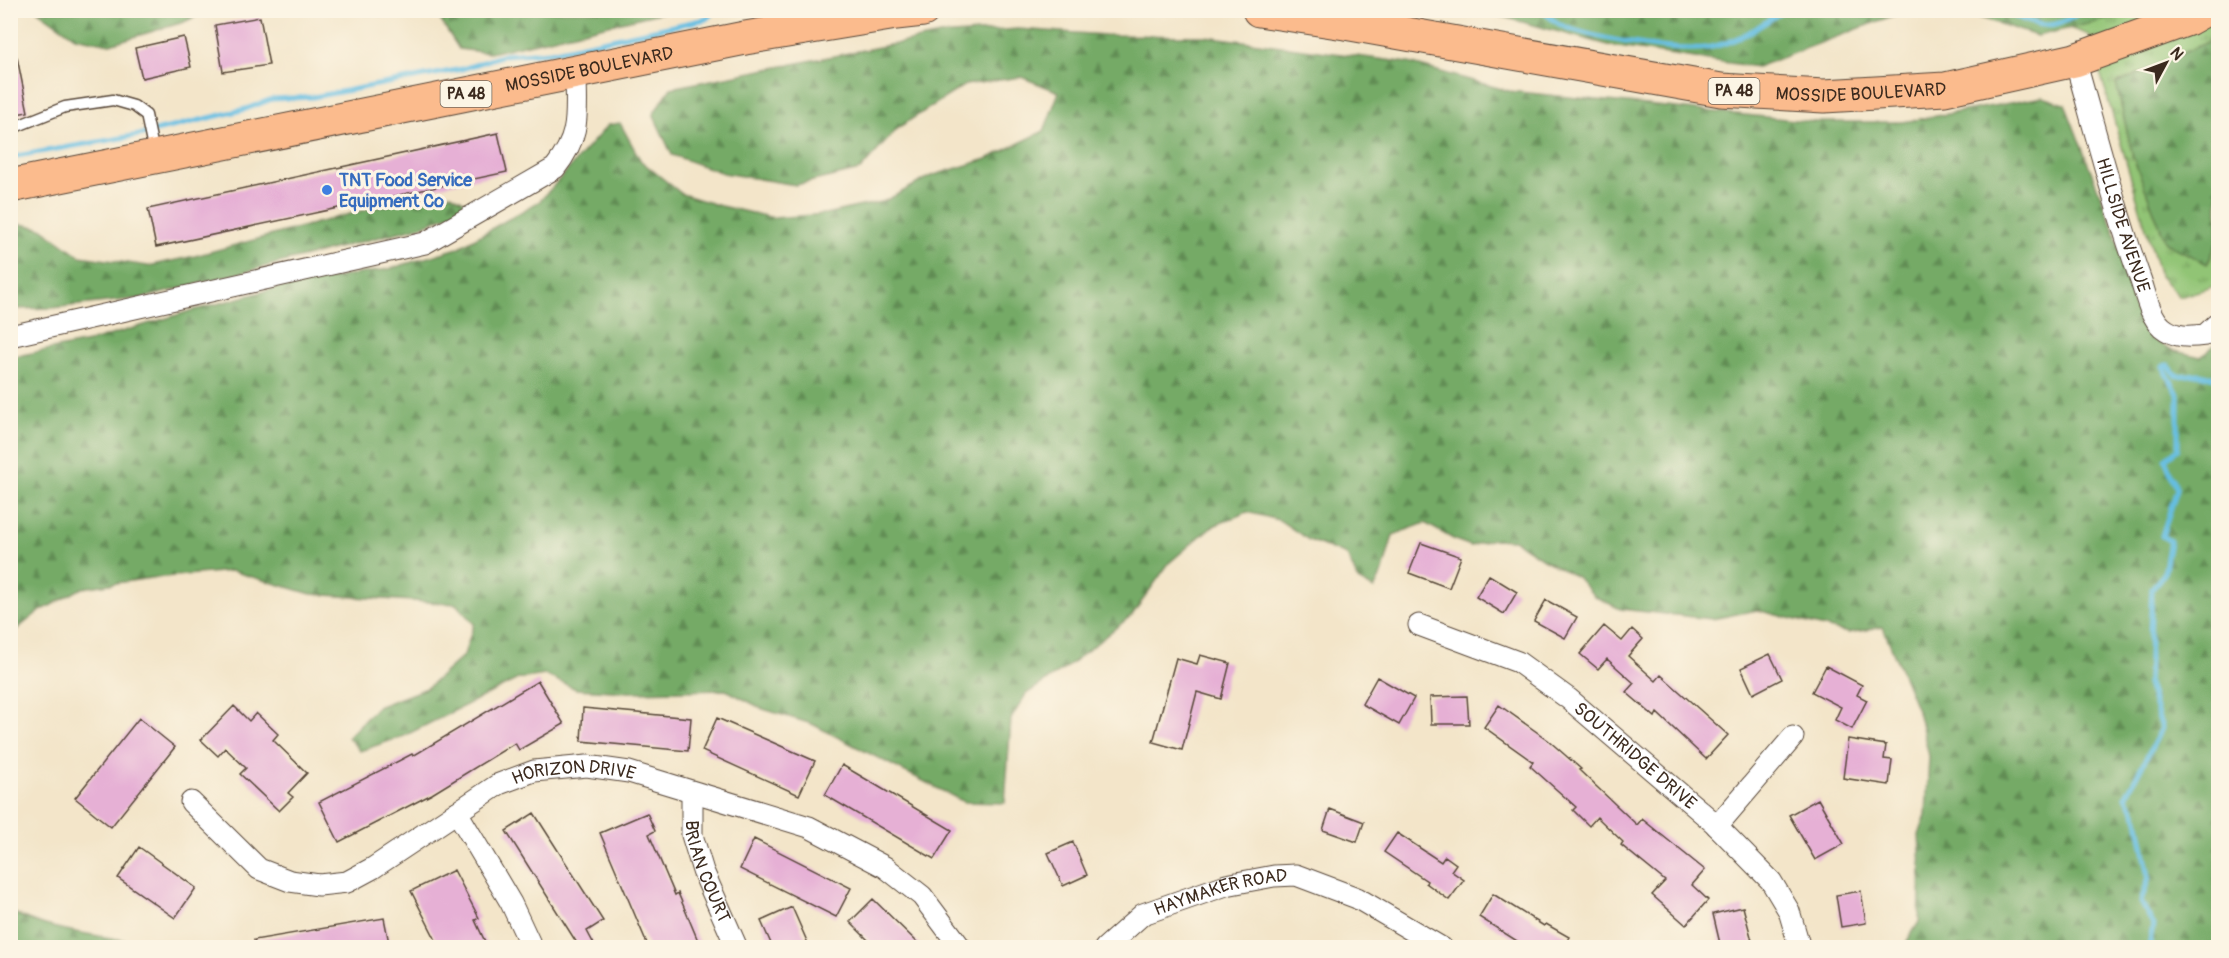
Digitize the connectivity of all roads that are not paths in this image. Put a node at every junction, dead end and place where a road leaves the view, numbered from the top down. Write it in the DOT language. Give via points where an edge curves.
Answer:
graph roads {
  1 [pos="923,10"];
  2 [pos="1258,10"];
  3 [pos="2204,10"];
  4 [pos="2075,60"];
  5 [pos="576,72"];
  6 [pos="10,129"];
  7 [pos="152,148"];
  8 [pos="10,186"];
  9 [pos="2218,323"];
  10 [pos="10,336"];
  11 [pos="1419,625"];
  12 [pos="1793,737"];
  13 [pos="692,792"];
  14 [pos="191,802"];
  15 [pos="457,812"];
  16 [pos="1717,826"];
  17 [pos="531,948"];
  18 [pos="736,948"];
  19 [pos="961,948"];
  20 [pos="1105,948"];
  21 [pos="1442,948"];
  22 [pos="1800,948"];
  1 -- 5 [label="main road, MOSSIDE BOULEVARD / PA 48" via="746,38"];
  2 -- 4 [label="main road, MOSSIDE BOULEVARD / PA 48" via="1732,91 1824,96 1945,89"];
  3 -- 4 [label="main road, MOSSIDE BOULEVARD / PA 48"];
  4 -- 9 [label="street, HILLSIDE AVENUE" via="2153,315 2161,326 2184,337 2205,335"];
  5 -- 7 [label="main road, MOSSIDE BOULEVARD / PA 48"];
  5 -- 10 [label="street" via="577,127 566,154 555,168 425,243"];
  6 -- 7 [label="lane" via="65,107 113,100 134,106 146,116"];
  7 -- 8 [label="main road, MOSSIDE BOULEVARD / PA 48"];
  11 -- 16 [label="street, SOUTHRIDGE DRIVE" via="1518,662 1569,699"];
  12 -- 16 [label="street"];
  13 -- 15 [label="street, HORIZON DRIVE" via="629,772 587,766 534,771 499,784"];
  13 -- 18 [label="street, BRIAN COURT" via="692,835"];
  13 -- 19 [label="street, HORIZON DRIVE" via="809,827 885,867 922,896"];
  14 -- 15 [label="street, HORIZON DRIVE" via="259,869 290,881 319,885 347,882"];
  15 -- 17 [label="street" via="511,903"];
  16 -- 22 [label="street, SOUTHRIDGE DRIVE" via="1771,881 1789,911"];
  20 -- 21 [label="street, HAYMAKER ROAD" via="1143,914 1226,885 1296,874 1357,898"];
}
